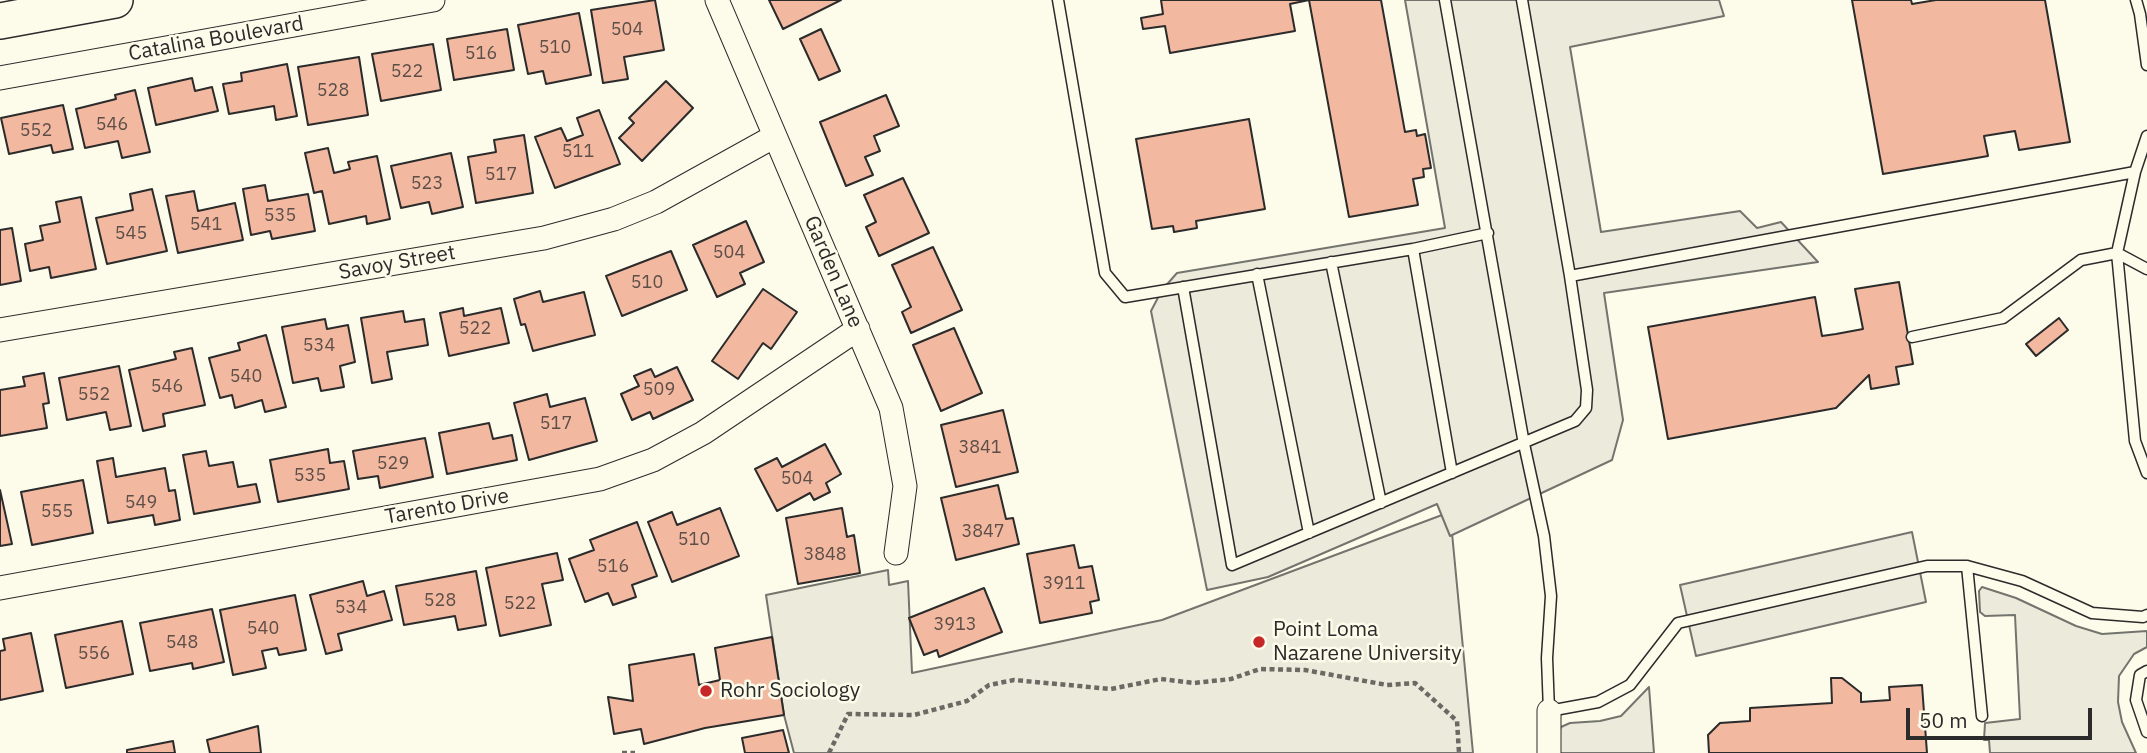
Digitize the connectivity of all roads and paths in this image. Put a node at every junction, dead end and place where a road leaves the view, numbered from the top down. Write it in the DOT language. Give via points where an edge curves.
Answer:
graph roads {
  1 [pos="116,0"];
  2 [pos="433,0"];
  3 [pos="717,0"];
  4 [pos="1058,0"];
  5 [pos="1445,0"];
  6 [pos="1522,0"];
  7 [pos="2136,0"];
  8 [pos="0,21"];
  9 [pos="2147,65"];
  10 [pos="0,78"];
  11 [pos="775,136"];
  12 [pos="2147,136"];
  13 [pos="2135,172"];
  14 [pos="1488,233"];
  15 [pos="1413,249"];
  16 [pos="2117,253"];
  17 [pos="1331,262"];
  18 [pos="2147,269"];
  19 [pos="1257,274"];
  20 [pos="1570,276"];
  21 [pos="1182,287"];
  22 [pos="858,329"];
  23 [pos="0,330"];
  24 [pos="1912,337"];
  25 [pos="1524,444"];
  26 [pos="1452,473"];
  27 [pos="2147,473"];
  28 [pos="1381,503"];
  29 [pos="1309,533"];
  30 [pos="896,553"];
  31 [pos="1967,566"];
  32 [pos="0,588"];
  33 [pos="2147,615"];
  34 [pos="2147,671"];
  35 [pos="1549,711"];
  36 [pos="1982,716"];
  37 [pos="2147,732"];
  38 [pos="622,753"];
  39 [pos="635,753"];
  40 [pos="829,753"];
  41 [pos="1460,753"];
  42 [pos="1549,753"];
  1 -- 8 [label="main road"];
  2 -- 10 [label="street, Catalina Boulevard"];
  3 -- 11 [label="street, Garden Lane"];
  4 -- 21 [label="lane" via="1105,273 1125,297"];
  5 -- 14 [label="lane"];
  6 -- 20 [label="lane"];
  7 -- 9 [label="lane"];
  11 -- 22 [label="street, Garden Lane"];
  11 -- 23 [label="street, Savoy Street" via="656,202 544,238"];
  12 -- 13 [label="lane"];
  13 -- 16 [label="lane"];
  13 -- 20 [label="lane"];
  14 -- 15 [label="lane"];
  14 -- 25 [label="lane"];
  15 -- 17 [label="lane"];
  15 -- 26 [label="lane"];
  16 -- 18 [label="lane"];
  16 -- 24 [label="lane" via="2081,260 2003,318"];
  16 -- 27 [label="lane" via="2135,441"];
  17 -- 19 [label="lane"];
  17 -- 28 [label="lane"];
  19 -- 21 [label="lane"];
  19 -- 29 [label="lane"];
  20 -- 25 [label="lane" via="1586,408 1575,421"];
  21 -- 29 [label="lane" via="1232,565"];
  22 -- 30 [label="street, Garden Lane" via="891,408 905,486"];
  22 -- 32 [label="street, Tarento Drive" via="703,433 653,460 600,479"];
  25 -- 26 [label="lane"];
  25 -- 35 [label="lane" via="1544,536 1551,596"];
  26 -- 28 [label="lane"];
  28 -- 29 [label="lane"];
  31 -- 33 [label="lane" via="2022,581 2092,613"];
  31 -- 35 [label="lane" via="1927,566 1678,623 1630,685 1598,702"];
  31 -- 36 [label="lane"];
  34 -- 37 [label="lane" via="2140,676 2136,700"];
  35 -- 42 [label="street"];
  38 -- 39 [label="path"];
  40 -- 41 [label="path" via="848,714 914,715 967,701 989,685 1014,680 1111,689 1161,679 1194,683 1231,679 1260,669 1305,670 1387,685 1415,684 1457,721"];
}
